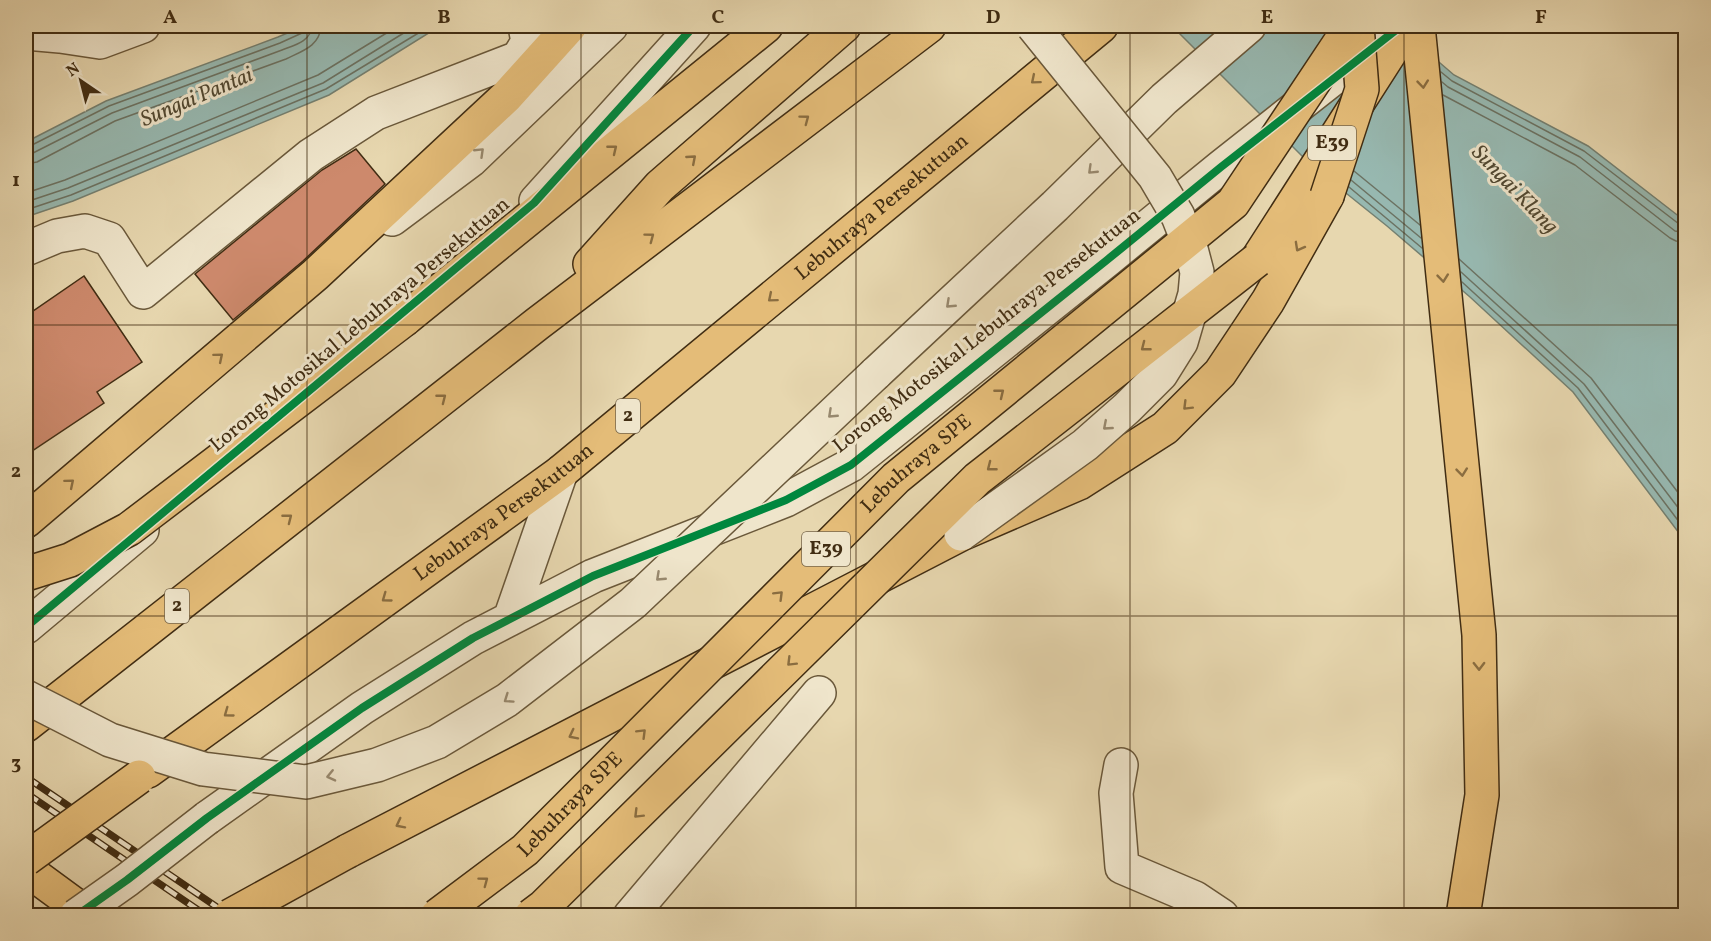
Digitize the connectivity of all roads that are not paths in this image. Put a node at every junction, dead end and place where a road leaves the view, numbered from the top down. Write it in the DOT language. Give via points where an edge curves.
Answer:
graph roads {
  1 [pos="143,26"];
  2 [pos="525,26"];
  3 [pos="570,26"];
  4 [pos="611,26"];
  5 [pos="694,26"];
  6 [pos="766,26"];
  7 [pos="844,26"];
  8 [pos="929,26"];
  9 [pos="1033,26"];
  10 [pos="1249,26"];
  11 [pos="1351,26"];
  12 [pos="1357,26"];
  13 [pos="1401,26"];
  14 [pos="1407,26"];
  15 [pos="1418,26"];
  16 [pos="1099,27"];
  17 [pos="26,33"];
  18 [pos="26,249"];
  19 [pos="315,275"];
  20 [pos="537,324"];
  21 [pos="561,472"];
  22 [pos="26,521"];
  23 [pos="961,534"];
  24 [pos="26,574"];
  25 [pos="510,619"];
  26 [pos="26,627"];
  27 [pos="819,693"];
  28 [pos="26,697"];
  29 [pos="26,725"];
  30 [pos="1120,765"];
  31 [pos="26,860"];
  32 [pos="26,869"];
  33 [pos="76,915"];
  34 [pos="90,915"];
  35 [pos="230,915"];
  36 [pos="437,915"];
  37 [pos="531,915"];
  38 [pos="630,915"];
  39 [pos="1222,915"];
  40 [pos="1463,915"];
  1 -- 17 [label="street" via="100,42"];
  2 -- 18 [label="street" via="528,42 518,58 376,113 311,155 143,292 109,240 85,231 57,236"];
  3 -- 19 [label="highway" via="507,97"];
  19 -- 4 [label="street, one-way" via="471,160"];
  5 -- 26 [label="street, Lorong Motosikal Lebuhraya Persekutuan" via="534,203"];
  24 -- 6 [label="highway, one-way, bridge" via="70,560 129,529 405,319"];
  20 -- 7 [label="highway, one-way" via="660,186"];
  20 -- 8 [label="highway, 2, one-way"];
  9 -- 23 [label="street, one-way, bridge" via="1155,177 1178,216 1191,249 1197,272 1195,294 1181,342 1161,374 1085,445"];
  10 -- 28 [label="street, one-way, bridge" via="1164,99 633,603 507,700 437,742 377,765 306,782 203,769 110,740"];
  36 -- 11 [label="highway, Lebuhraya SPE / E39, one-way, bridge" via="525,850 896,478 1233,203"];
  12 -- 23 [label="highway, one-way, bridge" via="1362,89 1327,196 1268,302 1220,373 1165,428 1079,483"];
  13 -- 25 [label="street, Lorong Motosikal Lebuhraya Persekutuan, bridge" via="851,465 786,500 593,576"];
  14 -- 37 [label="highway, E39, one-way, bridge" via="1257,260 977,479"];
  15 -- 40 [label="highway, one-way" via="1479,635 1482,795"];
  16 -- 21 [label="highway, Lebuhraya Persekutuan / 2, one-way"];
  22 -- 19 [label="highway, one-way"];
  29 -- 20 [label="highway, 2, one-way"];
  21 -- 25 [label="street"];
  21 -- 31 [label="highway, Lebuhraya Persekutuan / 2, one-way, bridge"];
  23 -- 35 [label="highway, one-way, bridge"];
  25 -- 33 [label="street, Lorong Motosikal Lebuhraya Persekutuan, bridge" via="472,638 362,708"];
  27 -- 38 [label="street"];
  30 -- 39 [label="street" via="1116,793 1122,867 1195,898"];
  32 -- 34 [label="highway"];
}
